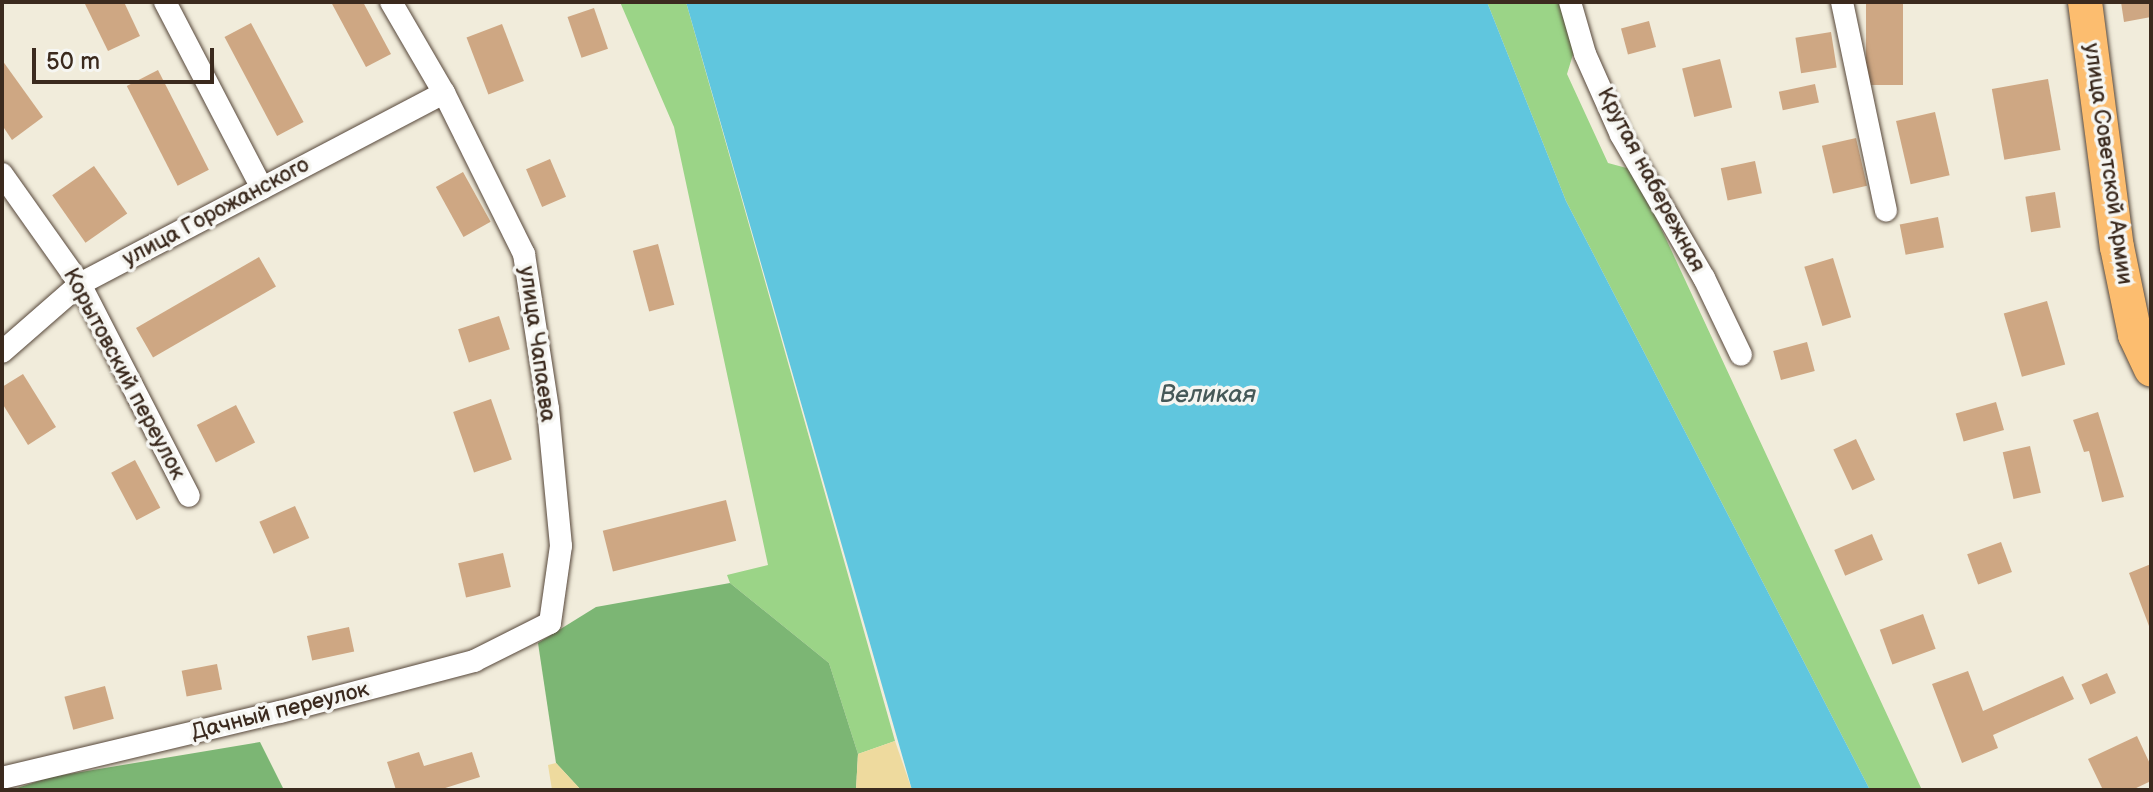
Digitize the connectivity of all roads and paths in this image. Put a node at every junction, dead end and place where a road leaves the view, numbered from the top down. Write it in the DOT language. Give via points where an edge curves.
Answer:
graph roads {
  1 [pos="165,2"];
  2 [pos="391,2"];
  3 [pos="1570,2"];
  4 [pos="1842,2"];
  5 [pos="2085,2"];
  6 [pos="444,93"];
  7 [pos="2,174"];
  8 [pos="262,188"];
  9 [pos="1886,210"];
  10 [pos="80,284"];
  11 [pos="2,352"];
  12 [pos="1741,355"];
  13 [pos="2151,370"];
  14 [pos="189,496"];
  15 [pos="550,623"];
  16 [pos="2,778"];
  1 -- 8 [label="street"];
  2 -- 6 [label="street, улица Чапаева"];
  3 -- 12 [label="street, Крутая набережная" via="1585,54 1621,135 1704,278"];
  4 -- 9 [label="street"];
  5 -- 13 [label="main road, улица Советской Армии" via="2117,247 2135,335"];
  6 -- 8 [label="street, улица Горожанского"];
  6 -- 15 [label="street, улица Чапаева" via="524,254 548,409 561,546"];
  7 -- 10 [label="street, Корытовский переулок"];
  8 -- 10 [label="street, улица Горожанского"];
  10 -- 11 [label="street, улица Горожанского"];
  10 -- 14 [label="street, Корытовский переулок"];
  15 -- 16 [label="street, Дачный переулок" via="474,661"];
}
